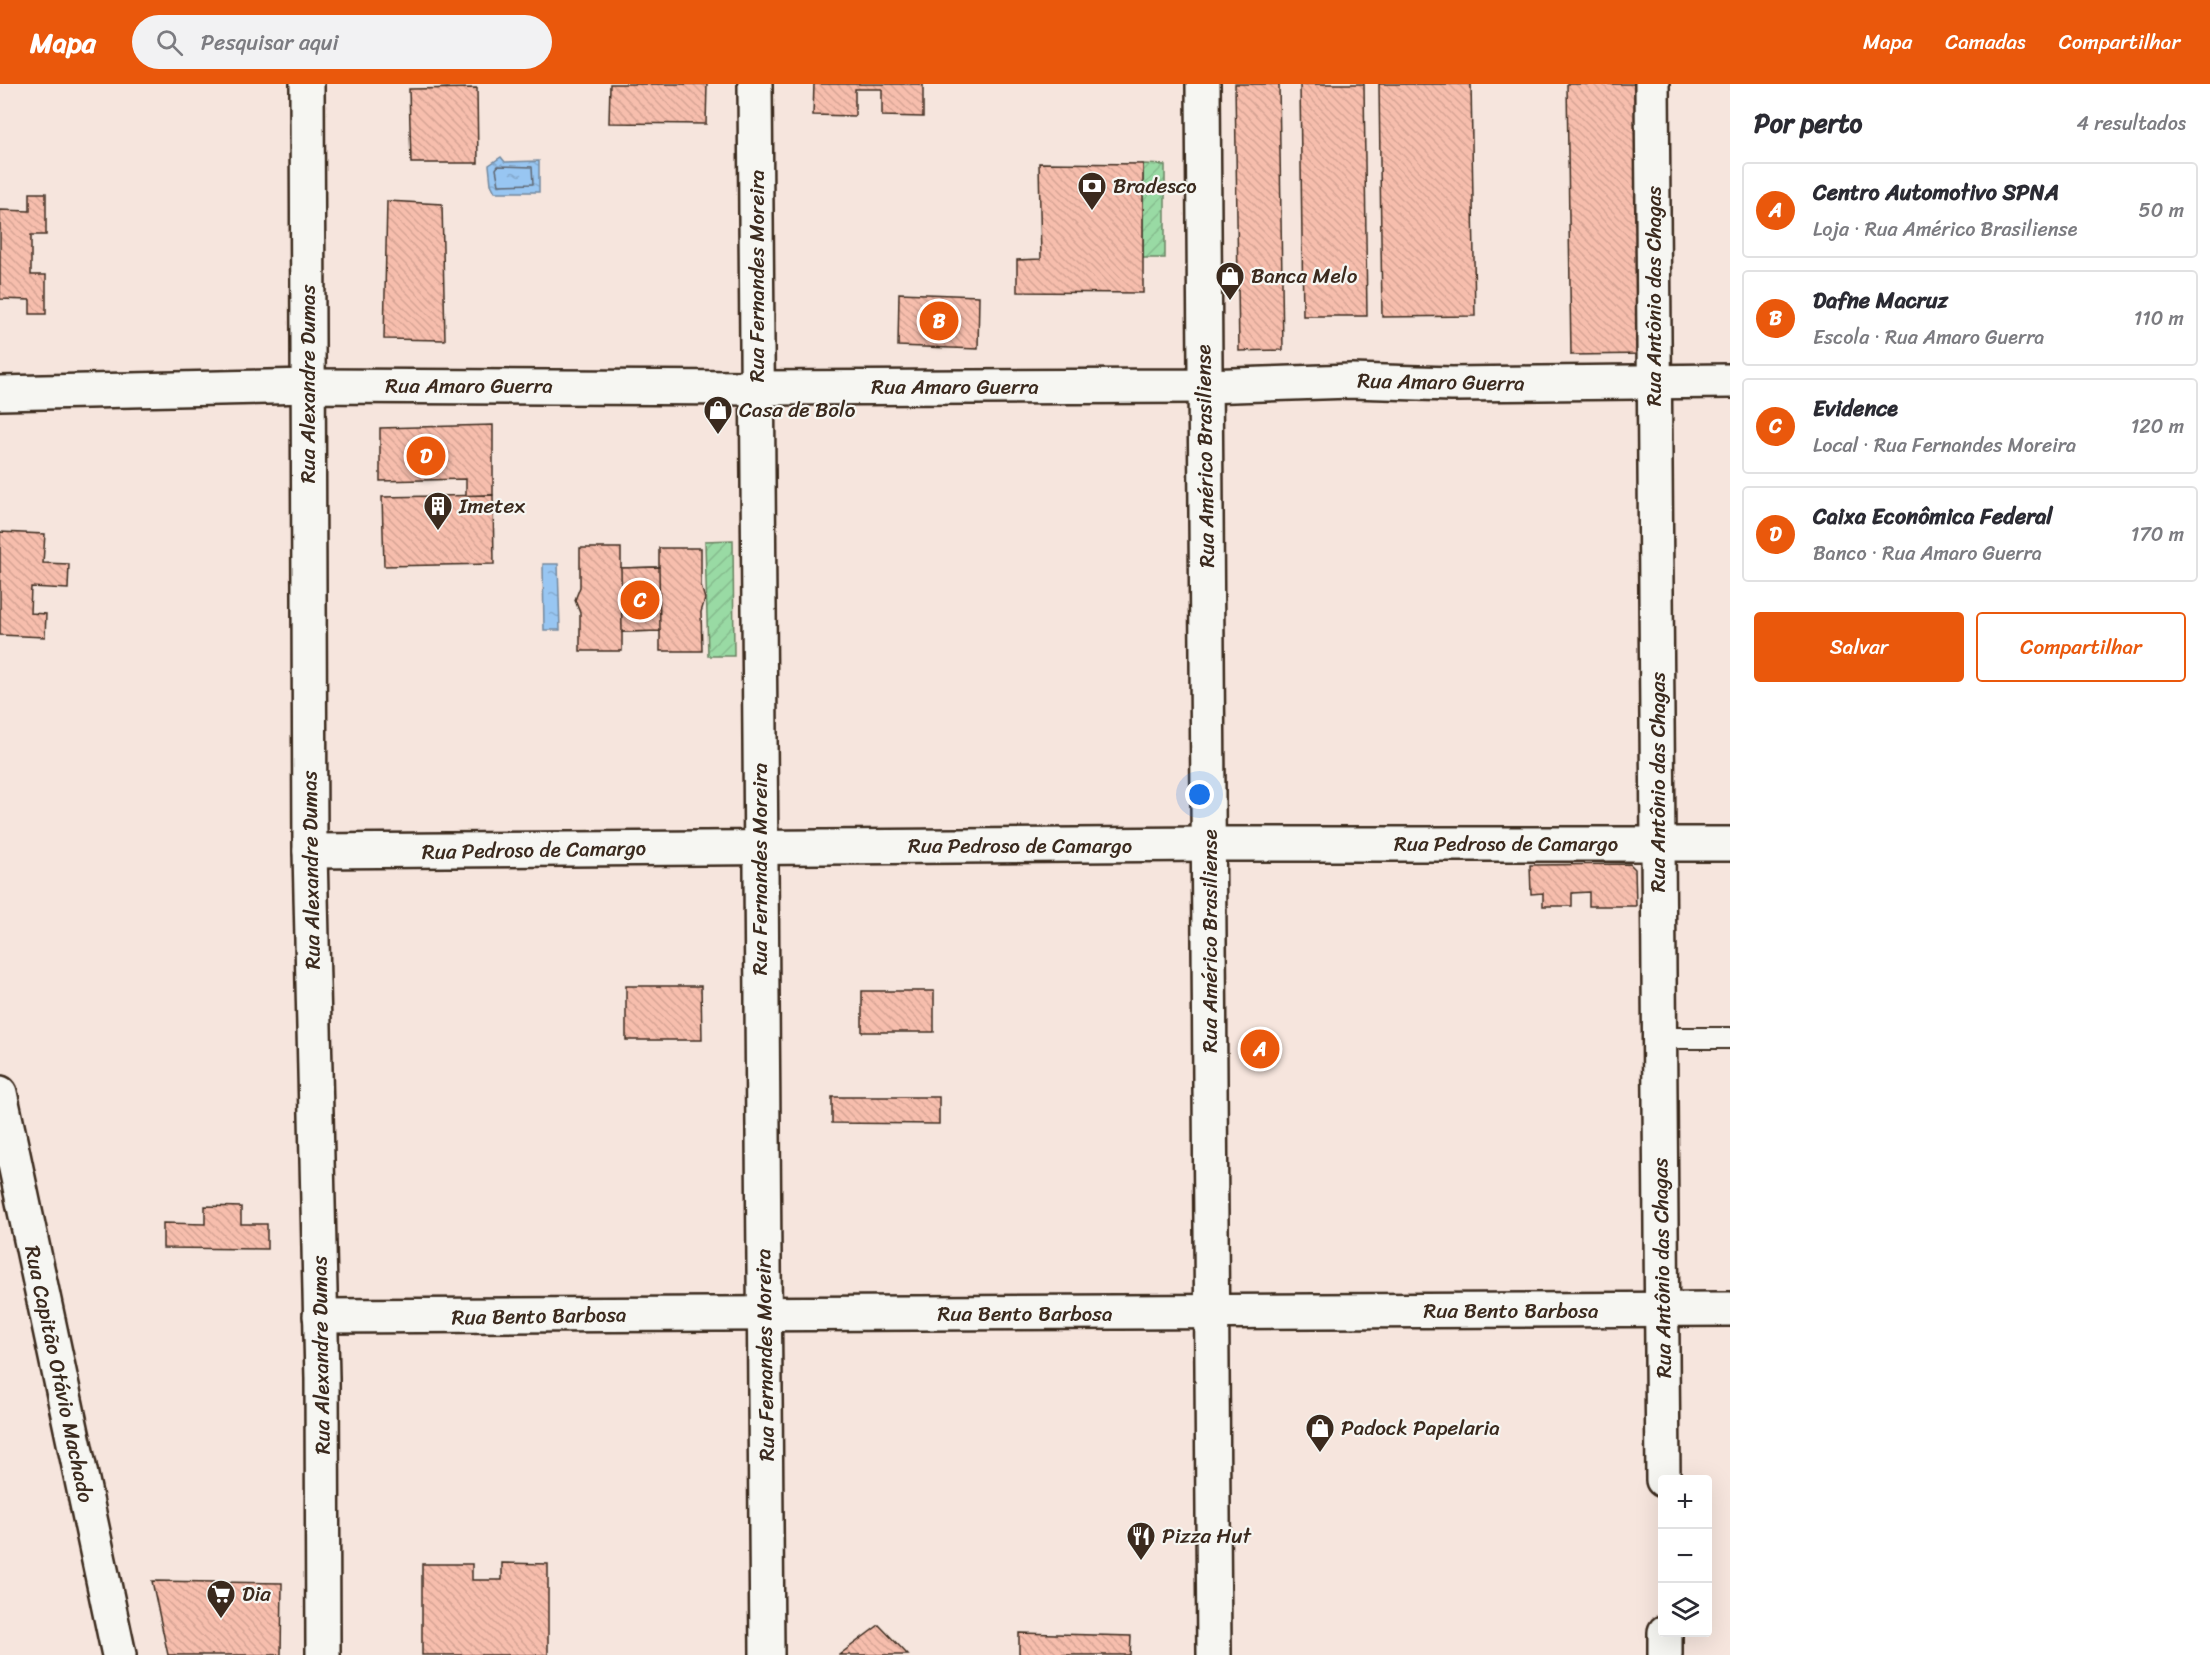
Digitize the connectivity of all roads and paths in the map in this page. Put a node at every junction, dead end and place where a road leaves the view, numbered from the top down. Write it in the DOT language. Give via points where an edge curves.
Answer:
graph roads {
  1 [pos="307,84"];
  2 [pos="755,84"];
  3 [pos="1203,84"];
  4 [pos="1652,84"];
  5 [pos="1730,381"];
  6 [pos="1654,382"];
  7 [pos="309,386"];
  8 [pos="1204,387"];
  9 [pos="757,388"];
  10 [pos="0,393"];
  11 [pos="1210,844"];
  12 [pos="1658,844"];
  13 [pos="1730,844"];
  14 [pos="760,847"];
  15 [pos="310,851"];
  16 [pos="1659,1038"];
  17 [pos="1730,1038"];
  18 [pos="0,1094"];
  19 [pos="1730,1309"];
  20 [pos="1662,1310"];
  21 [pos="1212,1313"];
  22 [pos="764,1314"];
  23 [pos="320,1316"];
  24 [pos="1664,1475"];
  25 [pos="1665,1637"];
  26 [pos="119,1655"];
  27 [pos="323,1655"];
  28 [pos="767,1655"];
  29 [pos="1214,1655"];
  30 [pos="1665,1655"];
  1 -- 7 [label="street, Rua Alexandre Dumas"];
  2 -- 9 [label="street, Rua Fernandes Moreira"];
  3 -- 8 [label="street, Rua Américo Brasiliense"];
  4 -- 6 [label="street, Rua Antônio das Chagas"];
  5 -- 6 [label="street, Rua Amaro Guerra"];
  6 -- 8 [label="street, Rua Amaro Guerra" via="1351,381"];
  6 -- 12 [label="street, Rua Antônio das Chagas"];
  7 -- 9 [label="street, Rua Amaro Guerra"];
  7 -- 10 [label="street, Rua Amaro Guerra"];
  7 -- 15 [label="street, Rua Alexandre Dumas"];
  8 -- 9 [label="street, Rua Amaro Guerra"];
  8 -- 11 [label="street, Rua Américo Brasiliense"];
  9 -- 14 [label="street, Rua Fernandes Moreira"];
  11 -- 12 [label="street, Rua Pedroso de Camargo"];
  11 -- 14 [label="street, Rua Pedroso de Camargo"];
  11 -- 21 [label="street, Rua Américo Brasiliense"];
  12 -- 13 [label="street, Rua Pedroso de Camargo"];
  12 -- 16 [label="street, Rua Antônio das Chagas"];
  14 -- 15 [label="street, Rua Pedroso de Camargo"];
  14 -- 22 [label="street, Rua Fernandes Moreira"];
  15 -- 23 [label="street, Rua Alexandre Dumas"];
  16 -- 17 [label="lane"];
  16 -- 20 [label="street, Rua Antônio das Chagas"];
  18 -- 26 [label="street, Rua Capitão Otávio Machado"];
  19 -- 20 [label="street, Rua Bento Barbosa"];
  20 -- 21 [label="street, Rua Bento Barbosa"];
  20 -- 24 [label="street, Rua Antônio das Chagas"];
  21 -- 22 [label="street, Rua Bento Barbosa"];
  21 -- 29 [label="street, Rua Américo Brasiliense"];
  22 -- 23 [label="street, Rua Bento Barbosa"];
  22 -- 28 [label="street, Rua Fernandes Moreira"];
  23 -- 27 [label="street, Rua Alexandre Dumas"];
  25 -- 30 [label="street"];
}
